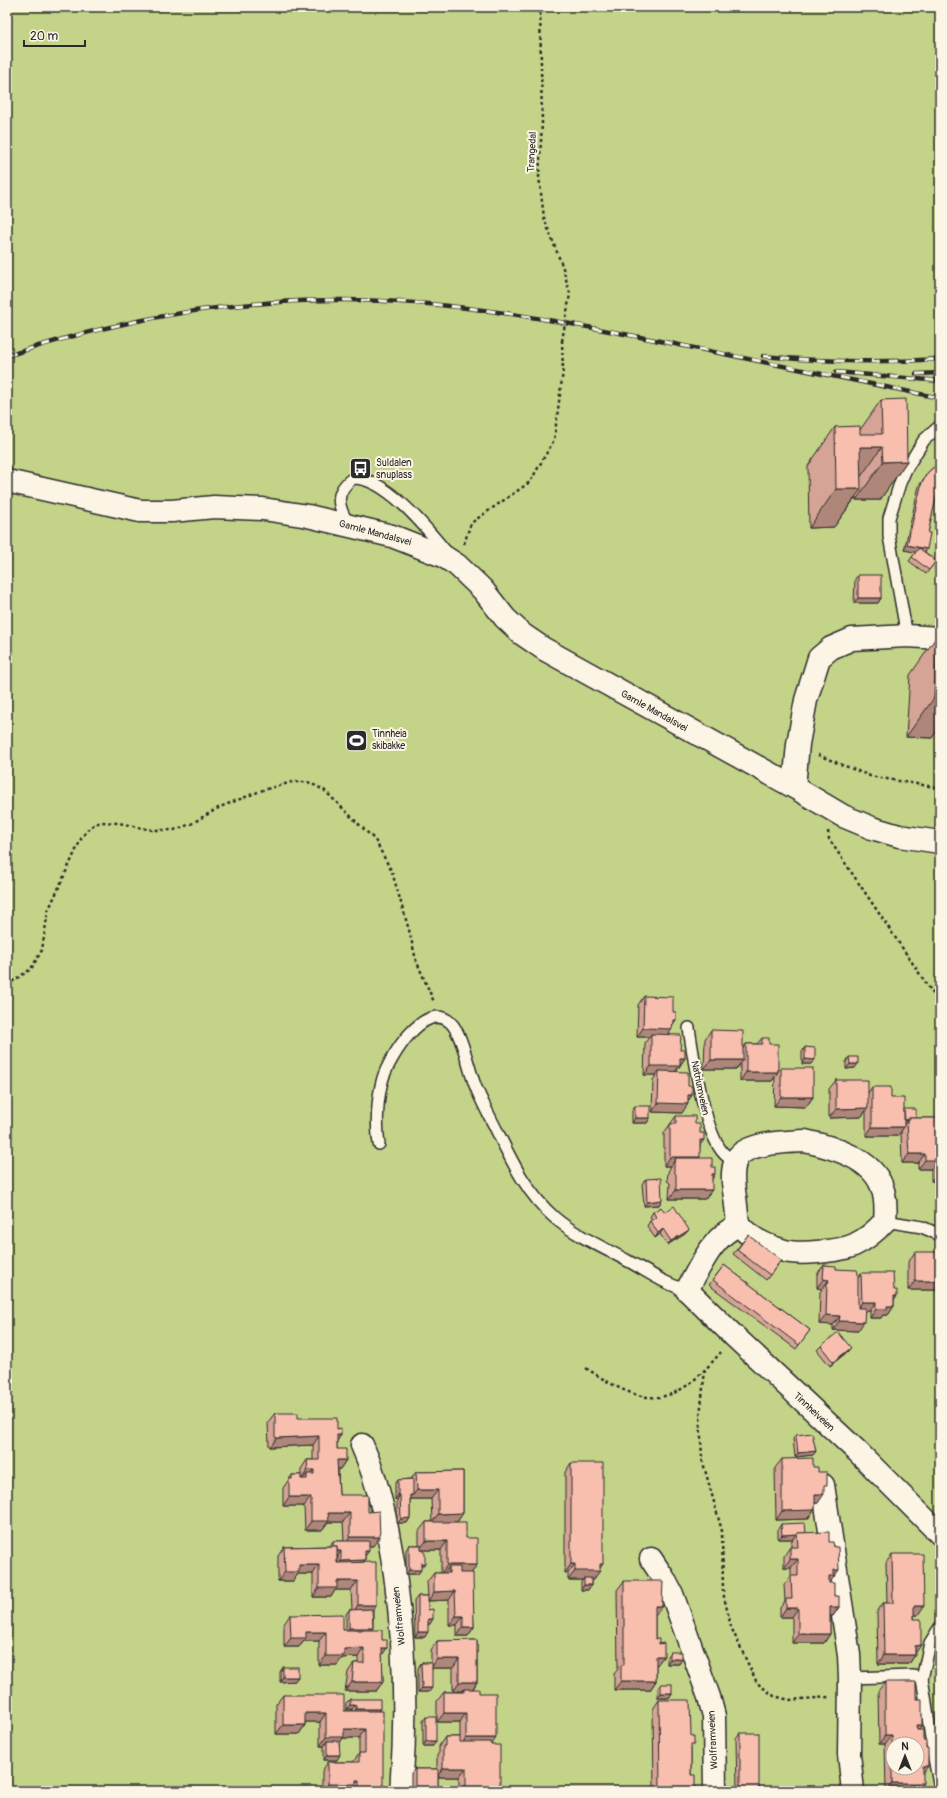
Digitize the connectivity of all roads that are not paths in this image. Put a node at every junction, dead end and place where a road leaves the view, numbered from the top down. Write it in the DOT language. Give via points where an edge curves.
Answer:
graph roads {
  1 [pos="940,426"];
  2 [pos="7,480"];
  3 [pos="349,526"];
  4 [pos="457,565"];
  5 [pos="907,636"];
  6 [pos="940,638"];
  7 [pos="794,787"];
  8 [pos="940,842"];
  9 [pos="690,1028"];
  10 [pos="379,1144"];
  11 [pos="736,1159"];
  12 [pos="885,1221"];
  13 [pos="739,1225"];
  14 [pos="940,1235"];
  15 [pos="687,1290"];
  16 [pos="362,1445"];
  17 [pos="823,1485"];
  18 [pos="940,1534"];
  19 [pos="651,1558"];
  20 [pos="940,1627"];
  21 [pos="922,1679"];
  22 [pos="850,1687"];
  23 [pos="940,1787"];
  24 [pos="401,1791"];
  25 [pos="715,1791"];
  26 [pos="853,1791"];
  1 -- 5 [label="lane" via="924,440 906,469 889,518 889,536"];
  2 -- 3 [label="street, Gamle Mandalsvei" via="140,511 214,507 263,509"];
  3 -- 4 [label="street, Gamle Mandalsvei" via="392,536 443,556"];
  3 -- 4 [label="lane" via="340,510 340,493 346,483 353,478 369,480 387,491 409,511"];
  4 -- 7 [label="street, Gamle Mandalsvei" via="522,634"];
  5 -- 6 [label="street"];
  5 -- 7 [label="street" via="852,639 831,648 819,658 806,700"];
  7 -- 8 [label="street, Gamle Mandalsvei" via="843,816 872,828 899,836"];
  9 -- 11 [label="lane, Natriumveien" via="704,1112 722,1152"];
  10 -- 15 [label="lane" via="382,1086 393,1058 414,1029 434,1018 441,1018 451,1023 458,1034 477,1090 511,1159 540,1204 556,1219 590,1240"];
  11 -- 12 [label="street" via="747,1151 763,1145 805,1141 854,1158 872,1170 882,1186 886,1204"];
  11 -- 13 [label="street" via="733,1188"];
  12 -- 13 [label="street" via="873,1235 854,1246 834,1251 787,1252 766,1245"];
  12 -- 14 [label="lane" via="922,1227"];
  13 -- 15 [label="street" via="730,1228 720,1238"];
  15 -- 18 [label="street, Tinnheiveien" via="857,1451"];
  16 -- 24 [label="street, Wolframveien" via="370,1462 383,1508 401,1618 405,1744"];
  17 -- 22 [label="street" via="849,1655"];
  19 -- 25 [label="street, Wolframveien" via="672,1594 709,1697 714,1716"];
  20 -- 21 [label="lane" via="930,1643"];
  21 -- 22 [label="lane" via="913,1676"];
  21 -- 23 [label="lane"];
  22 -- 26 [label="street" via="849,1754"];
}
